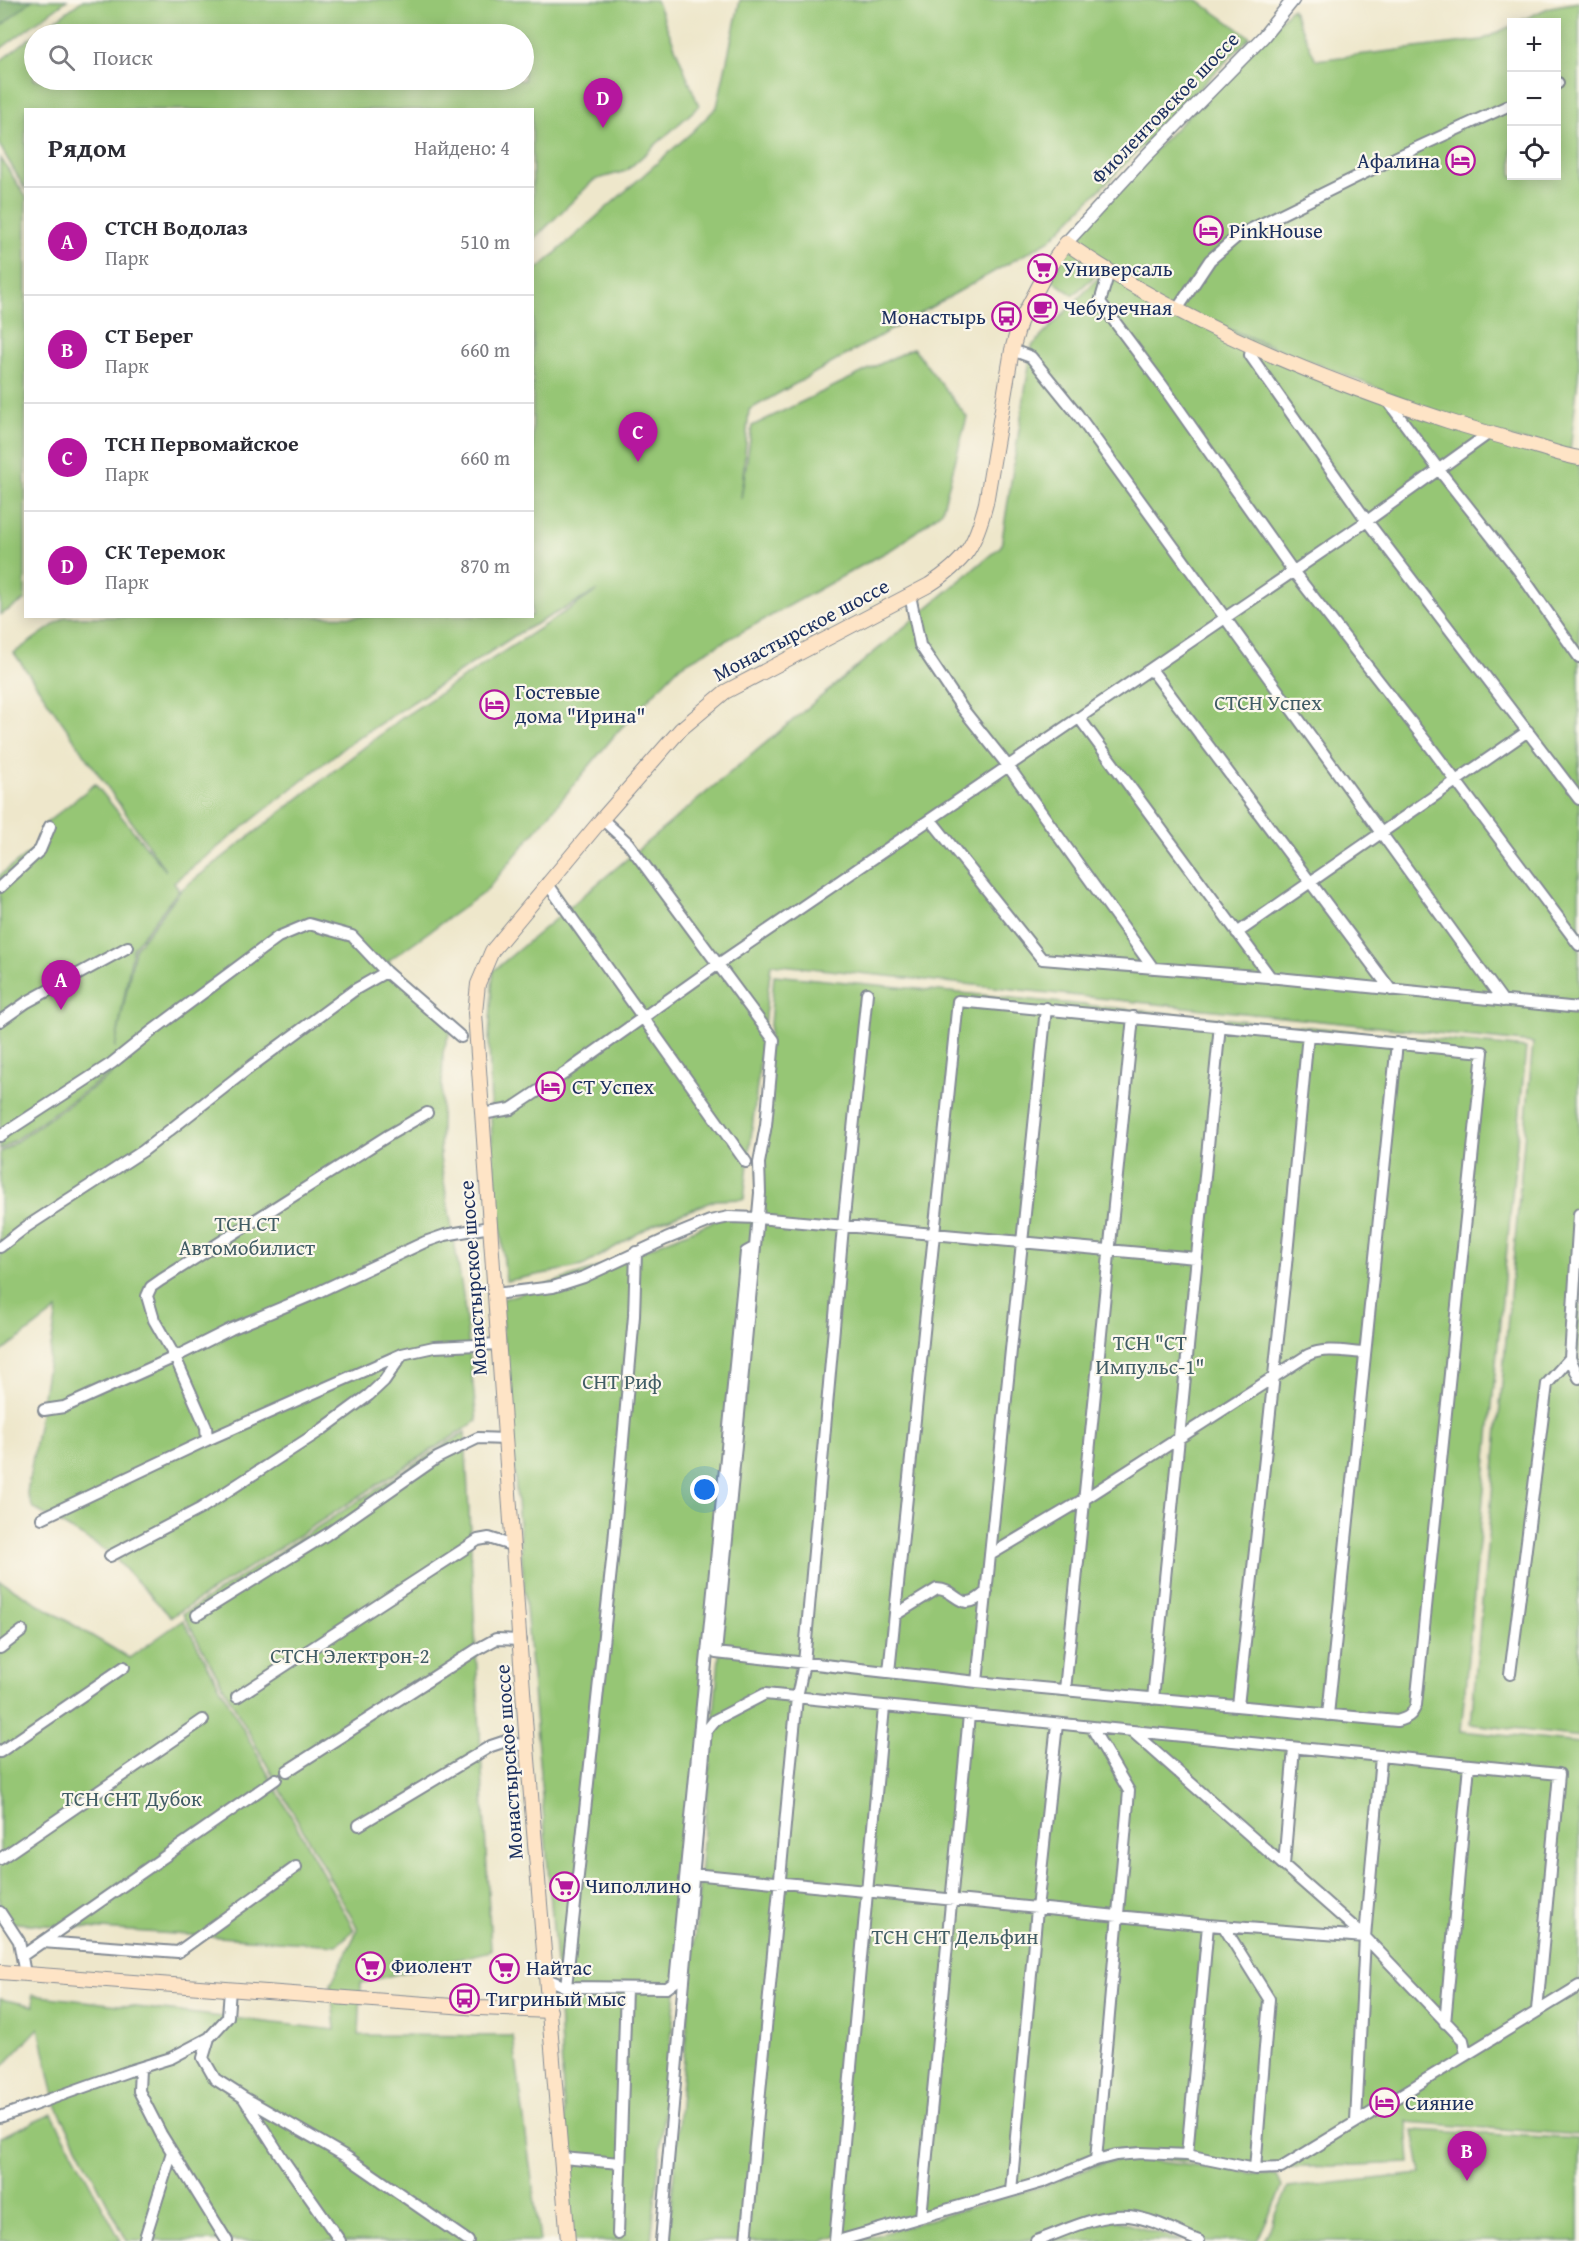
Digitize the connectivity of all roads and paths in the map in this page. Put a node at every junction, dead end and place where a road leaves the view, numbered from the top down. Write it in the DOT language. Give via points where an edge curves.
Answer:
graph roads {
  1 [pos="1293,0"];
  2 [pos="1507,106"];
  3 [pos="1066,243"];
  4 [pos="1109,273"];
  5 [pos="1176,311"];
  6 [pos="1252,345"];
  7 [pos="1012,350"];
  8 [pos="1387,400"];
  9 [pos="1488,434"];
  10 [pos="1579,458"];
  11 [pos="1439,470"];
  12 [pos="1367,521"];
  13 [pos="1293,571"];
  14 [pos="910,595"];
  15 [pos="1225,618"];
  16 [pos="1579,657"];
  17 [pos="1151,669"];
  18 [pos="1080,719"];
  19 [pos="1528,731"];
  20 [pos="1008,766"];
  21 [pos="1456,782"];
  22 [pos="1579,799"];
  23 [pos="602,819"];
  24 [pos="931,820"];
  25 [pos="50,826"];
  26 [pos="1382,834"];
  27 [pos="1311,882"];
  28 [pos="547,883"];
  29 [pos="0,887"];
  30 [pos="1237,933"];
  31 [pos="1579,945"];
  32 [pos="128,947"];
  33 [pos="717,965"];
  34 [pos="1153,968"];
  35 [pos="386,972"];
  36 [pos="1271,978"];
  37 [pos="1391,990"];
  38 [pos="867,993"];
  39 [pos="1503,1001"];
  40 [pos="1046,1008"];
  41 [pos="1579,1008"];
  42 [pos="1133,1017"];
  43 [pos="644,1018"];
  44 [pos="0,1021"];
  45 [pos="1220,1025"];
  46 [pos="1308,1034"];
  47 [pos="461,1037"];
  48 [pos="1397,1043"];
  49 [pos="428,1113"];
  50 [pos="482,1114"];
  51 [pos="0,1136"];
  52 [pos="746,1162"];
  53 [pos="1579,1214"];
  54 [pos="758,1218"];
  55 [pos="490,1227"];
  56 [pos="843,1227"];
  57 [pos="934,1235"];
  58 [pos="1022,1243"];
  59 [pos="0,1246"];
  60 [pos="755,1247"];
  61 [pos="1110,1251"];
  62 [pos="636,1252"];
  63 [pos="1196,1258"];
  64 [pos="495,1294"];
  65 [pos="499,1344"];
  66 [pos="1365,1353"];
  67 [pos="402,1354"];
  68 [pos="175,1357"];
  69 [pos="1570,1358"];
  70 [pos="1274,1376"];
  71 [pos="1579,1378"];
  72 [pos="44,1410"];
  73 [pos="1179,1436"];
  74 [pos="506,1439"];
  75 [pos="207,1440"];
  76 [pos="1086,1498"];
  77 [pos="42,1518"];
  78 [pos="513,1546"];
  79 [pos="990,1555"];
  80 [pos="110,1556"];
  81 [pos="987,1591"];
  82 [pos="197,1615"];
  83 [pos="895,1615"];
  84 [pos="22,1631"];
  85 [pos="521,1640"];
  86 [pos="0,1648"];
  87 [pos="804,1663"];
  88 [pos="124,1666"];
  89 [pos="889,1672"];
  90 [pos="1510,1674"];
  91 [pos="977,1682"];
  92 [pos="1065,1690"];
  93 [pos="237,1697"];
  94 [pos="797,1697"];
  95 [pos="1153,1699"];
  96 [pos="884,1707"];
  97 [pos="1238,1707"];
  98 [pos="1328,1714"];
  99 [pos="969,1715"];
  100 [pos="203,1720"];
  101 [pos="1057,1724"];
  102 [pos="1092,1728"];
  103 [pos="1133,1732"];
  104 [pos="527,1747"];
  105 [pos="1294,1748"];
  106 [pos="0,1752"];
  107 [pos="1381,1757"];
  108 [pos="1469,1765"];
  109 [pos="287,1770"];
  110 [pos="276,1779"];
  111 [pos="359,1825"];
  112 [pos="0,1859"];
  113 [pos="1284,1865"];
  114 [pos="296,1867"];
  115 [pos="693,1874"];
  116 [pos="780,1883"];
  117 [pos="867,1891"];
  118 [pos="952,1900"];
  119 [pos="1036,1909"];
  120 [pos="0,1912"];
  121 [pos="1117,1916"];
  122 [pos="1208,1925"];
  123 [pos="1224,1927"];
  124 [pos="1365,1937"];
  125 [pos="42,1942"];
  126 [pos="22,1956"];
  127 [pos="0,1972"];
  128 [pos="25,1974"];
  129 [pos="547,1979"];
  130 [pos="1579,1986"];
  131 [pos="566,1987"];
  132 [pos="626,1988"];
  133 [pos="230,1989"];
  134 [pos="1537,2010"];
  135 [pos="550,2011"];
  136 [pos="1445,2023"];
  137 [pos="209,2038"];
  138 [pos="1466,2054"];
  139 [pos="140,2068"];
  140 [pos="243,2097"];
  141 [pos="0,2117"];
  142 [pos="1356,2122"];
  143 [pos="172,2152"];
  144 [pos="1187,2155"];
  145 [pos="562,2158"];
  146 [pos="1096,2160"];
  147 [pos="620,2163"];
  148 [pos="1256,2169"];
  149 [pos="1011,2191"];
  150 [pos="921,2217"];
  151 [pos="618,2234"];
  152 [pos="144,2241"];
  153 [pos="228,2241"];
  154 [pos="340,2241"];
  155 [pos="468,2241"];
  156 [pos="568,2241"];
  157 [pos="661,2241"];
  158 [pos="746,2241"];
  159 [pos="837,2241"];
  160 [pos="1036,2241"];
  161 [pos="1199,2241"];
  1 -- 3 [label="street, Фиолентовское шоссе" via="1263,37"];
  2 -- 5 [label="street" via="1239,235 1210,260"];
  3 -- 4 [label="main road"];
  3 -- 7 [label="main road, Монастырское шоссе" via="1020,322"];
  4 -- 5 [label="main road"];
  4 -- 13 [label="street" via="1100,302"];
  5 -- 6 [label="main road"];
  6 -- 8 [label="main road"];
  6 -- 12 [label="street" via="1250,355"];
  7 -- 14 [label="main road, Монастырское шоссе" via="980,527 952,570"];
  7 -- 15 [label="street" via="1031,357 1078,415"];
  8 -- 9 [label="main road"];
  8 -- 11 [label="street"];
  9 -- 10 [label="main road"];
  9 -- 11 [label="street"];
  11 -- 12 [label="street"];
  11 -- 16 [label="street" via="1518,570"];
  12 -- 13 [label="street"];
  12 -- 19 [label="street"];
  13 -- 15 [label="street"];
  13 -- 21 [label="street"];
  14 -- 20 [label="street" via="920,645 962,708"];
  14 -- 23 [label="main road, Монастырское шоссе" via="725,692 681,729"];
  15 -- 17 [label="street"];
  15 -- 26 [label="street"];
  17 -- 18 [label="street"];
  17 -- 27 [label="street"];
  18 -- 20 [label="street"];
  18 -- 30 [label="street"];
  19 -- 21 [label="street"];
  19 -- 22 [label="street"];
  20 -- 24 [label="street"];
  20 -- 34 [label="street"];
  21 -- 26 [label="street"];
  21 -- 31 [label="street"];
  23 -- 28 [label="main road, Монастырское шоссе"];
  23 -- 33 [label="street" via="628,843"];
  24 -- 33 [label="street"];
  24 -- 34 [label="street" via="1042,959"];
  25 -- 29 [label="street" via="40,850"];
  26 -- 27 [label="street"];
  26 -- 39 [label="street"];
  27 -- 30 [label="street"];
  27 -- 37 [label="street"];
  28 -- 43 [label="street"];
  28 -- 50 [label="main road, Монастырское шоссе" via="492,951 478,984 475,1013"];
  30 -- 36 [label="street"];
  32 -- 44 [label="street"];
  33 -- 43 [label="street"];
  33 -- 54 [label="street" via="774,1040 759,1163"];
  34 -- 36 [label="street"];
  35 -- 47 [label="street"];
  35 -- 51 [label="street" via="352,936 309,924 278,938 112,1063"];
  35 -- 59 [label="street" via="356,989 143,1151"];
  36 -- 37 [label="street"];
  37 -- 39 [label="street"];
  38 -- 56 [label="street"];
  39 -- 41 [label="street"];
  40 -- 42 [label="street"];
  40 -- 57 [label="street" via="958,1000"];
  40 -- 58 [label="street"];
  42 -- 45 [label="street"];
  42 -- 61 [label="street"];
  43 -- 50 [label="street" via="511,1109"];
  43 -- 52 [label="street"];
  45 -- 46 [label="street"];
  45 -- 63 [label="street"];
  46 -- 48 [label="street"];
  46 -- 70 [label="street"];
  48 -- 66 [label="street"];
  48 -- 98 [label="street" via="1483,1052 1416,1706 1413,1714 1396,1721"];
  49 -- 68 [label="street" via="151,1287 147,1296 154,1320"];
  50 -- 55 [label="main road, Монастырское шоссе"];
  53 -- 69 [label="street"];
  54 -- 56 [label="street"];
  54 -- 60 [label="street"];
  54 -- 62 [label="street" via="710,1221"];
  55 -- 64 [label="main road, Монастырское шоссе"];
  55 -- 68 [label="street" via="425,1242"];
  56 -- 57 [label="street"];
  56 -- 87 [label="street"];
  57 -- 58 [label="street"];
  57 -- 83 [label="street"];
  58 -- 61 [label="street"];
  58 -- 79 [label="street"];
  60 -- 87 [label="street" via="716,1653"];
  60 -- 132 [label="street" via="746,1252 675,1982 668,1988"];
  61 -- 63 [label="street"];
  61 -- 76 [label="street"];
  62 -- 64 [label="street" via="554,1287"];
  62 -- 131 [label="street" via="614,1542"];
  63 -- 73 [label="street"];
  64 -- 65 [label="main road, Монастырское шоссе"];
  65 -- 67 [label="street" via="434,1347"];
  65 -- 74 [label="main road, Монастырское шоссе"];
  66 -- 70 [label="street" via="1315,1352"];
  66 -- 98 [label="street"];
  67 -- 75 [label="street"];
  67 -- 80 [label="street" via="384,1381 320,1431 200,1509"];
  68 -- 72 [label="street" via="64,1407"];
  68 -- 75 [label="street" via="206,1427"];
  69 -- 71 [label="street"];
  69 -- 90 [label="street" via="1547,1384"];
  70 -- 73 [label="street"];
  70 -- 97 [label="street"];
  73 -- 76 [label="street"];
  73 -- 95 [label="street"];
  74 -- 78 [label="main road, Монастырское шоссе"];
  74 -- 82 [label="street" via="478,1438 436,1458 326,1535"];
  75 -- 77 [label="street"];
  76 -- 79 [label="street"];
  76 -- 92 [label="street"];
  78 -- 85 [label="main road, Монастырское шоссе"];
  78 -- 93 [label="street" via="489,1538 478,1540"];
  79 -- 81 [label="street"];
  81 -- 83 [label="street" via="970,1602 959,1601 937,1588"];
  81 -- 91 [label="street"];
  83 -- 89 [label="street"];
  84 -- 86 [label="street"];
  85 -- 104 [label="main road, Монастырское шоссе"];
  85 -- 109 [label="street" via="496,1640 476,1650"];
  87 -- 89 [label="street"];
  87 -- 94 [label="street"];
  88 -- 106 [label="street"];
  89 -- 91 [label="street"];
  91 -- 92 [label="street"];
  92 -- 95 [label="street"];
  94 -- 96 [label="street"];
  94 -- 115 [label="street" via="765,1694 715,1720 706,1731"];
  94 -- 116 [label="street"];
  95 -- 97 [label="street"];
  96 -- 99 [label="street"];
  96 -- 117 [label="street"];
  97 -- 98 [label="street"];
  99 -- 101 [label="street"];
  99 -- 118 [label="street"];
  100 -- 112 [label="street"];
  101 -- 102 [label="street"];
  101 -- 119 [label="street"];
  102 -- 103 [label="street"];
  102 -- 121 [label="street" via="1129,1791"];
  103 -- 105 [label="street"];
  103 -- 113 [label="street"];
  104 -- 111 [label="street" via="506,1741 491,1746"];
  104 -- 129 [label="main road, Монастырское шоссе"];
  105 -- 107 [label="street"];
  105 -- 113 [label="street"];
  107 -- 108 [label="street"];
  107 -- 124 [label="street"];
  108 -- 134 [label="street" via="1559,1774"];
  108 -- 136 [label="street"];
  110 -- 125 [label="street"];
  113 -- 124 [label="street"];
  114 -- 125 [label="street" via="178,1952"];
  115 -- 116 [label="street"];
  115 -- 157 [label="street"];
  116 -- 117 [label="street"];
  116 -- 158 [label="street"];
  117 -- 118 [label="street"];
  117 -- 159 [label="street"];
  118 -- 119 [label="street"];
  118 -- 150 [label="street"];
  119 -- 121 [label="street"];
  119 -- 149 [label="street"];
  120 -- 126 [label="street" via="19,1941"];
  121 -- 122 [label="street"];
  121 -- 146 [label="street"];
  122 -- 123 [label="street"];
  122 -- 144 [label="street"];
  123 -- 124 [label="street"];
  123 -- 148 [label="street" via="1269,1999"];
  124 -- 136 [label="street"];
  124 -- 142 [label="street"];
  125 -- 126 [label="street"];
  126 -- 128 [label="street"];
  127 -- 128 [label="main road"];
  128 -- 133 [label="main road"];
  129 -- 131 [label="street"];
  129 -- 135 [label="main road, Монастырское шоссе"];
  130 -- 134 [label="street"];
  131 -- 132 [label="street"];
  132 -- 147 [label="street"];
  133 -- 135 [label="main road"];
  133 -- 137 [label="street" via="228,2017"];
  134 -- 138 [label="street"];
  135 -- 145 [label="main road"];
  136 -- 138 [label="street" via="1463,2040"];
  137 -- 139 [label="street" via="171,2058"];
  137 -- 140 [label="street" via="203,2058 215,2079"];
  138 -- 142 [label="street"];
  139 -- 141 [label="street"];
  139 -- 143 [label="street" via="139,2091"];
  140 -- 154 [label="street"];
  140 -- 155 [label="street" via="347,2157"];
  142 -- 148 [label="street" via="1281,2168"];
  143 -- 152 [label="street"];
  143 -- 153 [label="street"];
  144 -- 146 [label="street" via="1141,2153"];
  144 -- 148 [label="street"];
  145 -- 147 [label="street"];
  145 -- 156 [label="main road"];
  146 -- 149 [label="street"];
  147 -- 151 [label="street"];
  149 -- 150 [label="street"];
  150 -- 159 [label="street"];
  160 -- 161 [label="street" via="1119,2216 1150,2221"];
}
